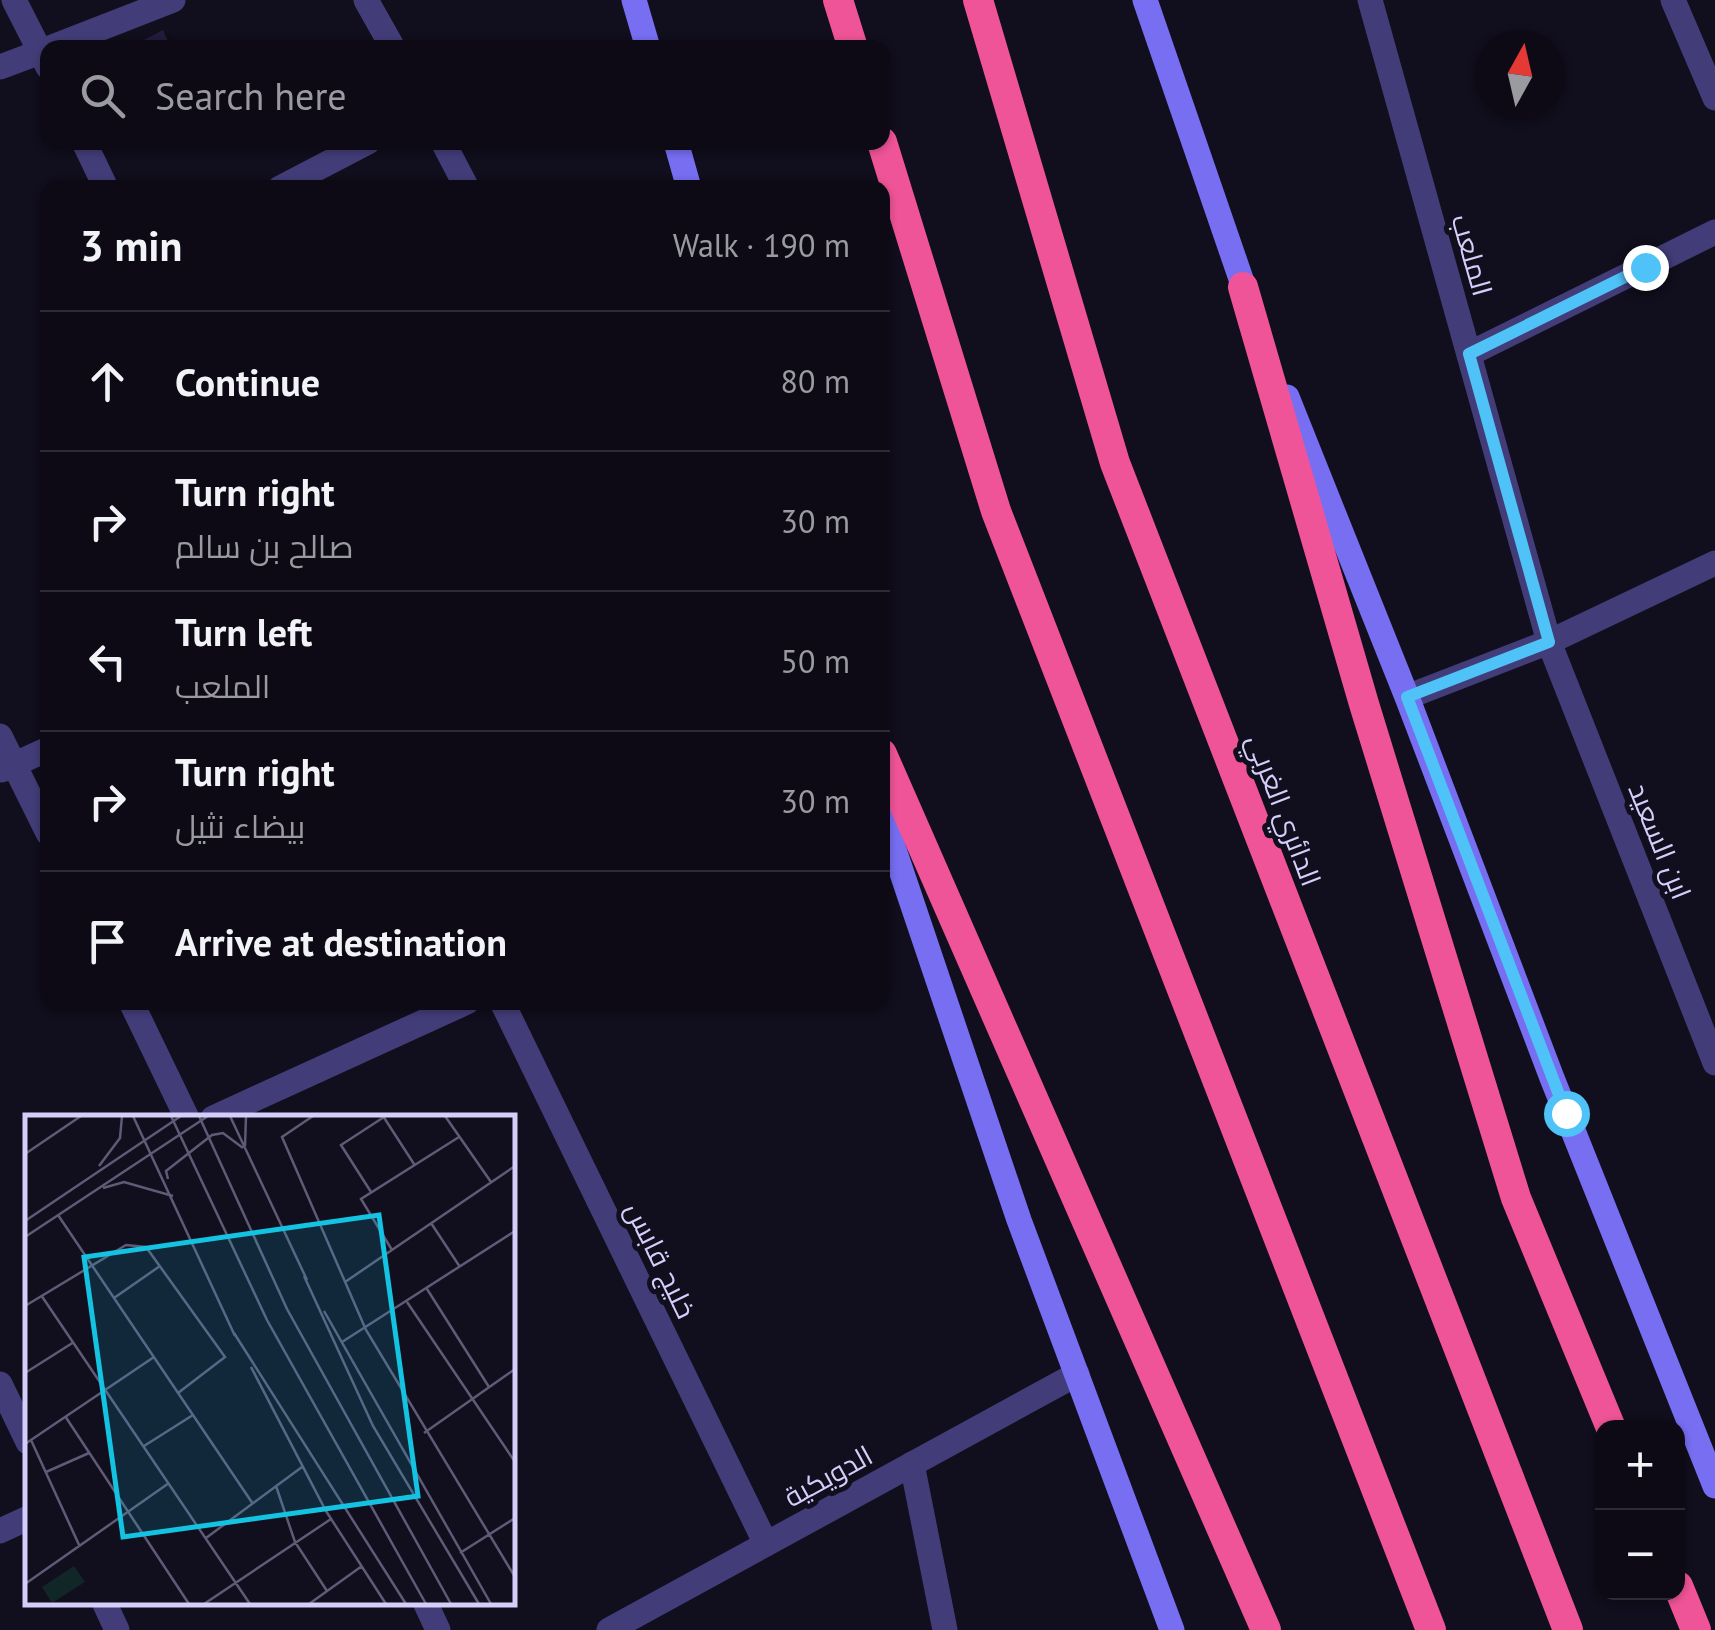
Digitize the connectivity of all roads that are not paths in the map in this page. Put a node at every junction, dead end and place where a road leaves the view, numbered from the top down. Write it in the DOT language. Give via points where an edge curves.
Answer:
graph roads {
  1 [pos="14,0"];
  2 [pos="173,0"];
  3 [pos="366,0"];
  4 [pos="634,0"];
  5 [pos="838,0"];
  6 [pos="978,0"];
  7 [pos="1146,0"];
  8 [pos="1370,0"];
  9 [pos="1673,0"];
  10 [pos="79,40"];
  11 [pos="388,40"];
  12 [pos="646,40"];
  13 [pos="850,40"];
  14 [pos="40,44"];
  15 [pos="40,56"];
  16 [pos="0,67"];
  17 [pos="1715,98"];
  18 [pos="88,150"];
  19 [pos="353,150"];
  20 [pos="447,150"];
  21 [pos="678,150"];
  22 [pos="884,150"];
  23 [pos="102,180"];
  24 [pos="295,180"];
  25 [pos="462,180"];
  26 [pos="686,180"];
  27 [pos="1715,232"];
  28 [pos="1244,287"];
  29 [pos="1469,354"];
  30 [pos="1715,563"];
  31 [pos="1549,642"];
  32 [pos="1407,697"];
  33 [pos="0,736"];
  34 [pos="40,753"];
  35 [pos="7,767"];
  36 [pos="890,772"];
  37 [pos="40,820"];
  38 [pos="890,838"];
  39 [pos="135,1010"];
  40 [pos="449,1010"];
  41 [pos="506,1010"];
  42 [pos="1715,1063"];
  43 [pos="187,1115"];
  44 [pos="220,1115"];
  45 [pos="1077,1374"];
  46 [pos="0,1384"];
  47 [pos="1608,1420"];
  48 [pos="25,1436"];
  49 [pos="912,1464"];
  50 [pos="1715,1486"];
  51 [pos="25,1519"];
  52 [pos="0,1531"];
  53 [pos="766,1544"];
  54 [pos="1684,1600"];
  55 [pos="105,1605"];
  56 [pos="426,1605"];
  57 [pos="116,1630"];
  58 [pos="438,1630"];
  59 [pos="609,1630"];
  60 [pos="945,1630"];
  61 [pos="1172,1630"];
  62 [pos="1266,1630"];
  63 [pos="1430,1630"];
  64 [pos="1568,1630"];
  65 [pos="1696,1630"];
  1 -- 14 [label="street"];
  2 -- 10 [label="street"];
  3 -- 11 [label="street"];
  4 -- 12 [label="main road"];
  5 -- 13 [label="highway"];
  6 -- 64 [label="highway, الدائري الغربي" via="1115,463"];
  7 -- 28 [label="main road"];
  8 -- 29 [label="street, الملعب"];
  9 -- 17 [label="street"];
  15 -- 16 [label="street"];
  18 -- 23 [label="street"];
  19 -- 24 [label="street"];
  20 -- 25 [label="street"];
  21 -- 26 [label="main road"];
  22 -- 63 [label="highway" via="996,511"];
  27 -- 29 [label="street"];
  28 -- 32 [label="main road"];
  28 -- 47 [label="highway" via="1516,1198"];
  29 -- 31 [label="street, الملعب"];
  30 -- 31 [label="street"];
  31 -- 32 [label="street"];
  31 -- 42 [label="street, ابن السعيد"];
  32 -- 50 [label="main road"];
  33 -- 35 [label="street"];
  34 -- 35 [label="street"];
  35 -- 37 [label="street"];
  36 -- 62 [label="highway"];
  38 -- 45 [label="main road"];
  39 -- 43 [label="street"];
  40 -- 44 [label="street"];
  41 -- 53 [label="street, خليج قابس"];
  45 -- 49 [label="street, الدويكية"];
  45 -- 61 [label="main road"];
  46 -- 48 [label="street"];
  49 -- 53 [label="street, الدويكية"];
  49 -- 60 [label="street"];
  51 -- 52 [label="street"];
  53 -- 59 [label="street, الدويكية"];
  54 -- 65 [label="highway"];
  55 -- 57 [label="street"];
  56 -- 58 [label="street"];
}
